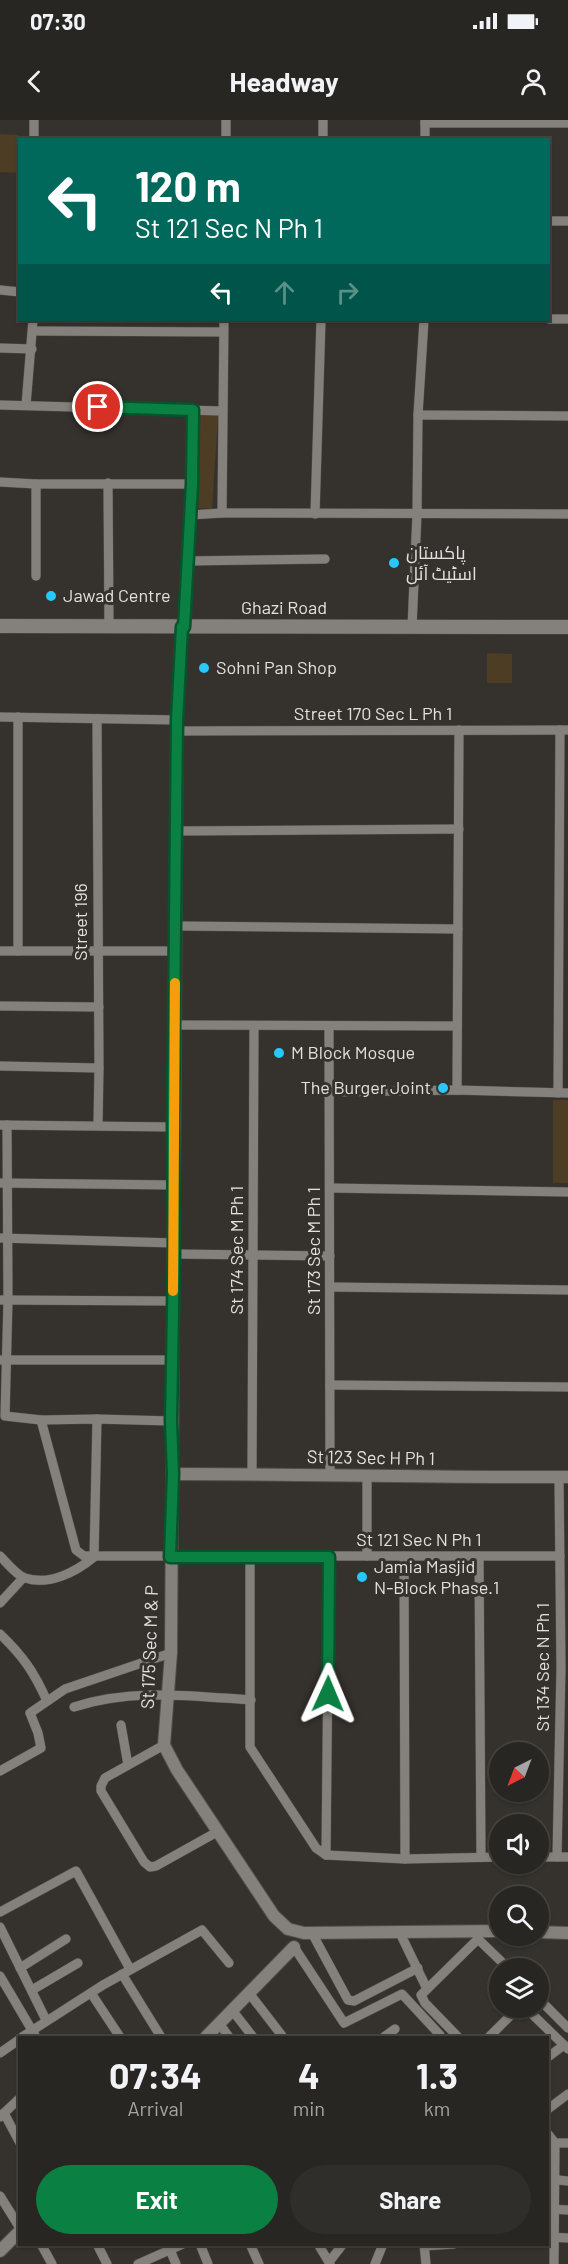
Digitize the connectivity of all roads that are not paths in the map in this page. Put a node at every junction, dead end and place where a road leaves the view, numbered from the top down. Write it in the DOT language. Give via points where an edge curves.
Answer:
graph roads {
  1 [pos="34,120"];
  2 [pos="226,120"];
  3 [pos="323,120"];
  4 [pos="425,122"];
  5 [pos="568,123"];
  6 [pos="34,138"];
  7 [pos="226,138"];
  8 [pos="323,138"];
  9 [pos="425,138"];
  10 [pos="550,221"];
  11 [pos="568,221"];
  12 [pos="0,291"];
  13 [pos="18,292"];
  14 [pos="550,319"];
  15 [pos="568,319"];
  16 [pos="33,321"];
  17 [pos="224,321"];
  18 [pos="321,321"];
  19 [pos="424,321"];
  20 [pos="34,331"];
  21 [pos="223,332"];
  22 [pos="0,348"];
  23 [pos="32,349"];
  24 [pos="0,405"];
  25 [pos="26,405"];
  26 [pos="193,410"];
  27 [pos="221,411"];
  28 [pos="418,415"];
  29 [pos="568,416"];
  30 [pos="0,482"];
  31 [pos="108,483"];
  32 [pos="36,484"];
  33 [pos="192,484"];
  34 [pos="222,513"];
  35 [pos="315,514"];
  36 [pos="417,514"];
  37 [pos="568,514"];
  38 [pos="190,515"];
  39 [pos="325,559"];
  40 [pos="187,561"];
  41 [pos="36,576"];
  42 [pos="0,626"];
  43 [pos="109,626"];
  44 [pos="183,627"];
  45 [pos="412,627"];
  46 [pos="568,627"];
  47 [pos="0,717"];
  48 [pos="18,717"];
  49 [pos="97,719"];
  50 [pos="177,725"];
  51 [pos="459,730"];
  52 [pos="564,730"];
  53 [pos="459,829"];
  54 [pos="177,831"];
  55 [pos="176,926"];
  56 [pos="458,928"];
  57 [pos="0,951"];
  58 [pos="18,951"];
  59 [pos="175,951"];
  60 [pos="98,952"];
  61 [pos="0,1006"];
  62 [pos="99,1007"];
  63 [pos="174,1025"];
  64 [pos="457,1026"];
  65 [pos="254,1027"];
  66 [pos="329,1027"];
  67 [pos="0,1066"];
  68 [pos="99,1068"];
  69 [pos="457,1090"];
  70 [pos="331,1092"];
  71 [pos="563,1093"];
  72 [pos="4,1125"];
  73 [pos="98,1125"];
  74 [pos="173,1127"];
  75 [pos="4,1183"];
  76 [pos="174,1185"];
  77 [pos="330,1188"];
  78 [pos="568,1192"];
  79 [pos="4,1238"];
  80 [pos="174,1249"];
  81 [pos="253,1255"];
  82 [pos="330,1256"];
  83 [pos="330,1287"];
  84 [pos="568,1290"];
  85 [pos="4,1300"];
  86 [pos="172,1302"];
  87 [pos="3,1360"];
  88 [pos="173,1360"];
  89 [pos="330,1386"];
  90 [pos="568,1387"];
  91 [pos="97,1419"];
  92 [pos="41,1420"];
  93 [pos="171,1421"];
  94 [pos="173,1474"];
  95 [pos="252,1474"];
  96 [pos="330,1475"];
  97 [pos="367,1477"];
  98 [pos="564,1477"];
  99 [pos="0,1556"];
  100 [pos="250,1556"];
  101 [pos="367,1556"];
  102 [pos="404,1556"];
  103 [pos="478,1556"];
  104 [pos="560,1556"];
  105 [pos="94,1557"];
  106 [pos="170,1557"];
  107 [pos="329,1557"];
  108 [pos="23,1578"];
  109 [pos="564,1579"];
  110 [pos="0,1603"];
  111 [pos="0,1634"];
  112 [pos="171,1653"];
  113 [pos="564,1668"];
  114 [pos="168,1695"];
  115 [pos="250,1700"];
  116 [pos="47,1701"];
  117 [pos="74,1707"];
  118 [pos="121,1725"];
  119 [pos="164,1745"];
  120 [pos="128,1765"];
  121 [pos="0,1771"];
  122 [pos="217,1832"];
  123 [pos="326,1855"];
  124 [pos="482,1857"];
  125 [pos="489,1857"];
  126 [pos="549,1857"];
  127 [pos="557,1857"];
  128 [pos="568,1857"];
  129 [pos="405,1859"];
  130 [pos="0,1912"];
  131 [pos="0,1927"];
  132 [pos="399,1931"];
  133 [pos="549,1932"];
  134 [pos="308,1933"];
  135 [pos="489,1933"];
  136 [pos="568,1933"];
  137 [pos="477,1935"];
  138 [pos="66,1939"];
  139 [pos="294,1947"];
  140 [pos="499,1958"];
  141 [pos="78,1963"];
  142 [pos="229,1963"];
  143 [pos="21,1968"];
  144 [pos="418,1968"];
  145 [pos="126,1972"];
  146 [pos="0,1976"];
  147 [pos="427,1989"];
  148 [pos="32,1990"];
  149 [pos="91,1993"];
  150 [pos="249,1993"];
  151 [pos="549,2009"];
  152 [pos="232,2010"];
  153 [pos="508,2018"];
  154 [pos="536,2018"];
  155 [pos="46,2020"];
  156 [pos="219,2023"];
  157 [pos="568,2028"];
  158 [pos="395,2029"];
  159 [pos="34,2033"];
  160 [pos="119,2036"];
  161 [pos="159,2036"];
  162 [pos="207,2036"];
  163 [pos="228,2036"];
  164 [pos="253,2036"];
  165 [pos="282,2036"];
  166 [pos="385,2036"];
  167 [pos="440,2036"];
  168 [pos="457,2036"];
  169 [pos="490,2036"];
  170 [pos="18,2040"];
  171 [pos="566,2047"];
  172 [pos="1,2050"];
  173 [pos="549,2056"];
  174 [pos="568,2094"];
  175 [pos="18,2100"];
  176 [pos="549,2108"];
  177 [pos="2,2115"];
  178 [pos="18,2140"];
  179 [pos="551,2142"];
  180 [pos="568,2143"];
  181 [pos="551,2179"];
  182 [pos="568,2181"];
  183 [pos="0,2196"];
  184 [pos="551,2209"];
  185 [pos="568,2210"];
  186 [pos="18,2226"];
  187 [pos="18,2231"];
  188 [pos="551,2237"];
  189 [pos="568,2238"];
  190 [pos="42,2246"];
  191 [pos="100,2246"];
  192 [pos="179,2246"];
  193 [pos="201,2246"];
  194 [pos="251,2246"];
  195 [pos="319,2246"];
  196 [pos="342,2246"];
  197 [pos="382,2246"];
  198 [pos="424,2246"];
  199 [pos="170,2250"];
  200 [pos="0,2251"];
  201 [pos="330,2263"];
  202 [pos="52,2264"];
  203 [pos="107,2264"];
  204 [pos="138,2264"];
  205 [pos="176,2264"];
  206 [pos="208,2264"];
  207 [pos="259,2264"];
  208 [pos="375,2264"];
  209 [pos="426,2264"];
  210 [pos="554,2264"];
  1 -- 6 [label="street"];
  2 -- 7 [label="street"];
  3 -- 8 [label="street"];
  4 -- 5 [label="street"];
  4 -- 9 [label="street"];
  10 -- 11 [label="street"];
  12 -- 13 [label="street"];
  14 -- 15 [label="street"];
  16 -- 20 [label="street"];
  17 -- 21 [label="street"];
  18 -- 35 [label="street"];
  19 -- 28 [label="street"];
  20 -- 21 [label="street"];
  20 -- 23 [label="street"];
  21 -- 27 [label="street"];
  22 -- 23 [label="street"];
  23 -- 25 [label="street"];
  24 -- 25 [label="street"];
  25 -- 26 [label="street"];
  26 -- 27 [label="street"];
  26 -- 33 [label="street"];
  27 -- 34 [label="street"];
  28 -- 29 [label="street"];
  28 -- 36 [label="street"];
  30 -- 32 [label="street"];
  31 -- 32 [label="street"];
  31 -- 33 [label="street"];
  31 -- 43 [label="street"];
  32 -- 41 [label="street"];
  33 -- 38 [label="street"];
  34 -- 35 [label="street"];
  34 -- 38 [label="street"];
  35 -- 36 [label="street"];
  36 -- 37 [label="street"];
  36 -- 45 [label="street"];
  38 -- 40 [label="street"];
  39 -- 40 [label="street"];
  40 -- 44 [label="street"];
  42 -- 43 [label="main road, Ghazi Road"];
  43 -- 44 [label="main road, Ghazi Road"];
  44 -- 45 [label="main road, Ghazi Road"];
  44 -- 50 [label="street, St 175 Sec M & P"];
  45 -- 46 [label="main road, Ghazi Road"];
  47 -- 48 [label="street, Street 170 Sec L Ph 1"];
  48 -- 49 [label="street, Street 170 Sec L Ph 1"];
  48 -- 58 [label="street"];
  49 -- 50 [label="street, Street 170 Sec L Ph 1"];
  49 -- 60 [label="street, Street 196"];
  50 -- 51 [label="street, Street 170 Sec L Ph 1"];
  50 -- 54 [label="street, St 175 Sec M & P"];
  51 -- 52 [label="street, Street 170 Sec L Ph 1"];
  51 -- 53 [label="street"];
  52 -- 71 [label="street"];
  53 -- 54 [label="street"];
  53 -- 56 [label="street"];
  54 -- 55 [label="street, St 175 Sec M & P"];
  55 -- 56 [label="street"];
  55 -- 59 [label="street, St 175 Sec M & P"];
  56 -- 64 [label="street"];
  57 -- 58 [label="street"];
  58 -- 60 [label="street"];
  59 -- 60 [label="street"];
  59 -- 63 [label="street, St 175 Sec M & P"];
  60 -- 62 [label="street, Street 196"];
  61 -- 62 [label="street"];
  62 -- 68 [label="street, Street 196"];
  63 -- 65 [label="street"];
  63 -- 74 [label="street, St 175 Sec M & P"];
  64 -- 66 [label="street"];
  64 -- 69 [label="street"];
  65 -- 66 [label="street"];
  65 -- 81 [label="street, St 174 Sec M Ph 1"];
  66 -- 70 [label="street, St 173 Sec M Ph 1"];
  67 -- 68 [label="street"];
  68 -- 73 [label="street, Street 196"];
  69 -- 70 [label="street"];
  69 -- 71 [label="street"];
  70 -- 77 [label="street, St 173 Sec M Ph 1"];
  72 -- 73 [label="street"];
  72 -- 75 [label="street"];
  73 -- 74 [label="street"];
  74 -- 76 [label="street, St 175 Sec M & P"];
  75 -- 76 [label="street"];
  75 -- 79 [label="street"];
  76 -- 80 [label="street, St 175 Sec M & P"];
  77 -- 78 [label="street"];
  77 -- 82 [label="street, St 173 Sec M Ph 1"];
  79 -- 80 [label="street"];
  79 -- 85 [label="street"];
  80 -- 81 [label="street"];
  80 -- 86 [label="street, St 175 Sec M & P"];
  81 -- 82 [label="street"];
  81 -- 95 [label="street, St 174 Sec M Ph 1"];
  82 -- 83 [label="street, St 173 Sec M Ph 1"];
  83 -- 84 [label="street"];
  83 -- 89 [label="street, St 173 Sec M Ph 1"];
  85 -- 86 [label="street"];
  85 -- 87 [label="street"];
  86 -- 88 [label="street, St 175 Sec M & P"];
  87 -- 88 [label="street"];
  87 -- 92 [label="street" via="5,1416"];
  88 -- 93 [label="street, St 175 Sec M & P"];
  89 -- 90 [label="street"];
  89 -- 96 [label="street, St 173 Sec M Ph 1"];
  91 -- 92 [label="street"];
  91 -- 93 [label="street"];
  91 -- 105 [label="street"];
  92 -- 105 [label="street" via="76,1550"];
  93 -- 94 [label="street, St 175 Sec M & P"];
  94 -- 95 [label="street, St 123 Sec H Ph 1"];
  94 -- 106 [label="street, St 175 Sec M & P"];
  95 -- 96 [label="street, St 123 Sec H Ph 1"];
  96 -- 97 [label="street, St 123 Sec H Ph 1"];
  97 -- 98 [label="street, St 123 Sec H Ph 1"];
  97 -- 101 [label="street"];
  98 -- 104 [label="street, St 134 Sec N Ph 1"];
  99 -- 108 [label="street"];
  100 -- 106 [label="street, St 121 Sec N Ph 1"];
  100 -- 107 [label="street, St 121 Sec N Ph 1"];
  100 -- 115 [label="street"];
  101 -- 102 [label="street, St 121 Sec N Ph 1"];
  101 -- 107 [label="street, St 121 Sec N Ph 1"];
  102 -- 103 [label="street, St 121 Sec N Ph 1"];
  102 -- 129 [label="street"];
  103 -- 104 [label="street, St 121 Sec N Ph 1"];
  103 -- 124 [label="street"];
  104 -- 109 [label="street, St 134 Sec N Ph 1"];
  105 -- 106 [label="street, St 121 Sec N Ph 1"];
  105 -- 108 [label="street" via="63,1576"];
  106 -- 112 [label="street, St 175 Sec M & P"];
  107 -- 123 [label="street"];
  108 -- 110 [label="street"];
  109 -- 113 [label="street, St 134 Sec N Ph 1"];
  111 -- 116 [label="street" via="21,1654"];
  112 -- 114 [label="street, St 175 Sec M & P"];
  112 -- 116 [label="street" via="65,1689"];
  113 -- 127 [label="street, St 134 Sec N Ph 1"];
  114 -- 115 [label="street"];
  114 -- 117 [label="street" via="97,1699"];
  114 -- 119 [label="street, St 175 Sec M & P"];
  115 -- 123 [label="street" via="250,1747 316,1848"];
  116 -- 121 [label="street" via="30,1713 41,1748"];
  118 -- 120 [label="street"];
  119 -- 120 [label="street"];
  119 -- 122 [label="street"];
  120 -- 122 [label="street" via="105,1778 101,1791 147,1865 156,1866"];
  122 -- 134 [label="street" via="274,1916 288,1929"];
  123 -- 129 [label="street"];
  124 -- 125 [label="street"];
  124 -- 129 [label="street"];
  126 -- 127 [label="street"];
  127 -- 128 [label="street"];
  130 -- 145 [label="street" via="76,1871"];
  131 -- 143 [label="street"];
  132 -- 134 [label="street"];
  132 -- 137 [label="street"];
  132 -- 144 [label="street"];
  133 -- 136 [label="street"];
  134 -- 144 [label="street" via="348,2000 354,2001"];
  135 -- 137 [label="street"];
  137 -- 140 [label="street"];
  137 -- 147 [label="street"];
  138 -- 143 [label="street"];
  139 -- 150 [label="street"];
  139 -- 167 [label="street" via="344,2023 402,1994"];
  141 -- 148 [label="street"];
  142 -- 145 [label="street" via="202,1930"];
  143 -- 148 [label="street"];
  144 -- 147 [label="street"];
  145 -- 149 [label="street"];
  145 -- 161 [label="street"];
  146 -- 159 [label="street"];
  147 -- 168 [label="street" via="421,1995 425,2003"];
  148 -- 155 [label="street"];
  149 -- 155 [label="street"];
  149 -- 160 [label="street"];
  150 -- 152 [label="street"];
  150 -- 165 [label="street"];
  151 -- 157 [label="street"];
  152 -- 156 [label="street"];
  152 -- 164 [label="street"];
  153 -- 169 [label="street"];
  154 -- 171 [label="street"];
  155 -- 159 [label="street"];
  156 -- 162 [label="street"];
  156 -- 163 [label="street"];
  158 -- 166 [label="street"];
  170 -- 172 [label="street"];
  171 -- 173 [label="street"];
  174 -- 176 [label="street"];
  175 -- 177 [label="street"];
  177 -- 178 [label="street"];
  179 -- 180 [label="street"];
  179 -- 181 [label="street"];
  181 -- 182 [label="street"];
  181 -- 184 [label="street"];
  183 -- 186 [label="street"];
  184 -- 185 [label="street"];
  184 -- 188 [label="street"];
  187 -- 200 [label="street"];
  188 -- 189 [label="street"];
  188 -- 210 [label="street"];
  190 -- 202 [label="street"];
  191 -- 203 [label="street"];
  192 -- 199 [label="street"];
  193 -- 206 [label="street"];
  194 -- 207 [label="street"];
  195 -- 201 [label="street"];
  196 -- 201 [label="street"];
  197 -- 208 [label="street"];
  198 -- 209 [label="street"];
  199 -- 204 [label="street"];
  199 -- 205 [label="street"];
}
